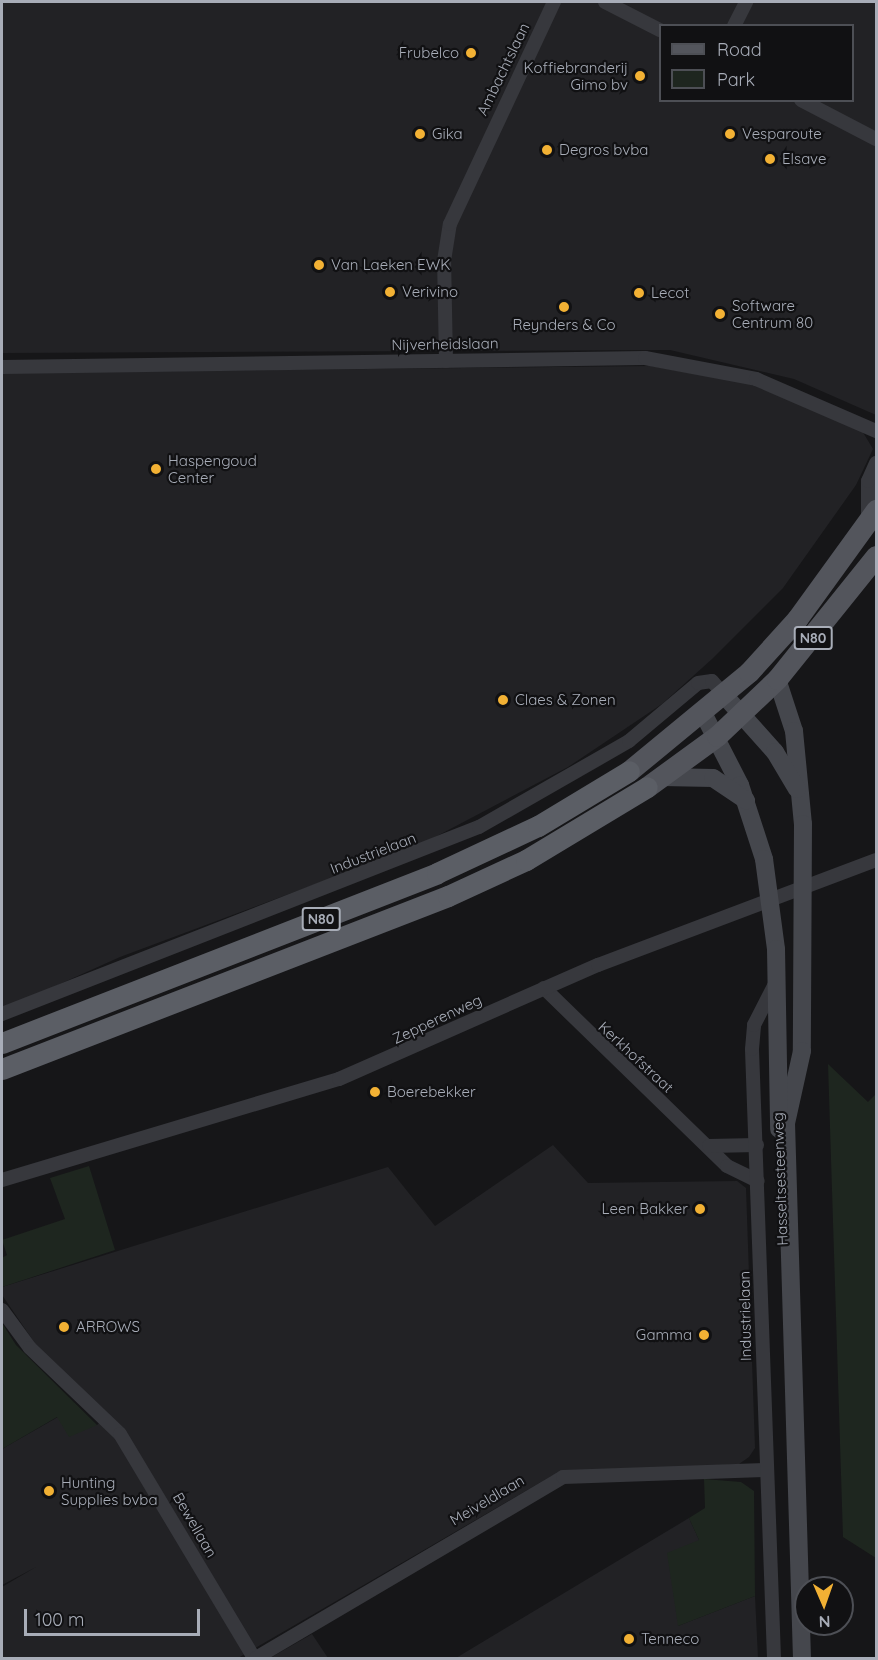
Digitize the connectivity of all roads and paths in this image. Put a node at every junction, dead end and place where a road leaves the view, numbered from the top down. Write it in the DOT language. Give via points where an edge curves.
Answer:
graph roads {
  1 [pos="554,2"];
  2 [pos="605,2"];
  3 [pos="746,2"];
  4 [pos="735,24"];
  5 [pos="659,29"];
  6 [pos="805,102"];
  7 [pos="876,139"];
  8 [pos="446,361"];
  9 [pos="2,367"];
  10 [pos="876,431"];
  11 [pos="876,464"];
  12 [pos="872,517"];
  13 [pos="876,556"];
  14 [pos="777,679"];
  15 [pos="724,695"];
  16 [pos="703,713"];
  17 [pos="741,713"];
  18 [pos="717,736"];
  19 [pos="628,771"];
  20 [pos="655,782"];
  21 [pos="799,793"];
  22 [pos="746,800"];
  23 [pos="876,860"];
  24 [pos="803,890"];
  25 [pos="771,901"];
  26 [pos="778,979"];
  27 [pos="544,988"];
  28 [pos="2,1014"];
  29 [pos="2,1043"];
  30 [pos="2,1070"];
  31 [pos="756,1144"];
  32 [pos="709,1146"];
  33 [pos="2,1180"];
  34 [pos="758,1181"];
  35 [pos="2,1310"];
  36 [pos="765,1470"];
  37 [pos="255,1659"];
  38 [pos="774,1659"];
  39 [pos="795,1659"];
  40 [pos="802,1659"];
  1 -- 8 [label="street, Ambachtslaan" via="450,224 444,261"];
  2 -- 5 [label="street"];
  3 -- 4 [label="street"];
  6 -- 7 [label="street"];
  8 -- 9 [label="street, Nijverheidslaan"];
  8 -- 10 [label="street, Nijverheidslaan" via="680,362 775,385"];
  11 -- 12 [label="street" via="868,481"];
  12 -- 15 [label="main road, N80" via="797,619"];
  13 -- 14 [label="main road, N80"];
  14 -- 17 [label="main road, N80"];
  14 -- 21 [label="main road, Hasseltsesteenweg" via="794,731"];
  15 -- 16 [label="main road, N80"];
  15 -- 17 [label="main road, Hasseltsesteenweg"];
  15 -- 28 [label="street, Industrielaan" via="712,681 698,683 629,741 479,827"];
  16 -- 18 [label="main road, Hasseltsesteenweg"];
  16 -- 19 [label="main road, N80"];
  17 -- 18 [label="main road, N80"];
  17 -- 21 [label="main road, Hasseltsesteenweg" via="783,762"];
  18 -- 20 [label="main road, N80"];
  18 -- 22 [label="main road, Hasseltsesteenweg"];
  19 -- 29 [label="highway, N80" via="538,826 437,873"];
  20 -- 22 [label="main road" via="713,778"];
  20 -- 30 [label="highway, N80" via="526,860 448,896"];
  21 -- 24 [label="main road, Hasseltsesteenweg"];
  22 -- 25 [label="main road, Hasseltsesteenweg"];
  23 -- 24 [label="street, Zepperenweg"];
  24 -- 25 [label="street, Zepperenweg"];
  24 -- 40 [label="main road, Hasseltsesteenweg" via="802,1051 786,1123"];
  25 -- 26 [label="main road, Hasseltsesteenweg"];
  25 -- 27 [label="street, Zepperenweg"];
  26 -- 31 [label="street, Industrielaan" via="754,1025"];
  26 -- 39 [label="main road, Hasseltsesteenweg"];
  27 -- 32 [label="street, Kerkhofstraat"];
  27 -- 33 [label="street, Zepperenweg" via="339,1079"];
  31 -- 32 [label="street"];
  31 -- 34 [label="street, Industrielaan"];
  32 -- 34 [label="street, Kerkhofstraat" via="743,1179"];
  34 -- 36 [label="street, Industrielaan"];
  35 -- 37 [label="street, Bewellaan" via="30,1348 120,1434"];
  36 -- 37 [label="street, Meiveldlaan" via="563,1477"];
  36 -- 38 [label="street, Industrielaan"];
}
